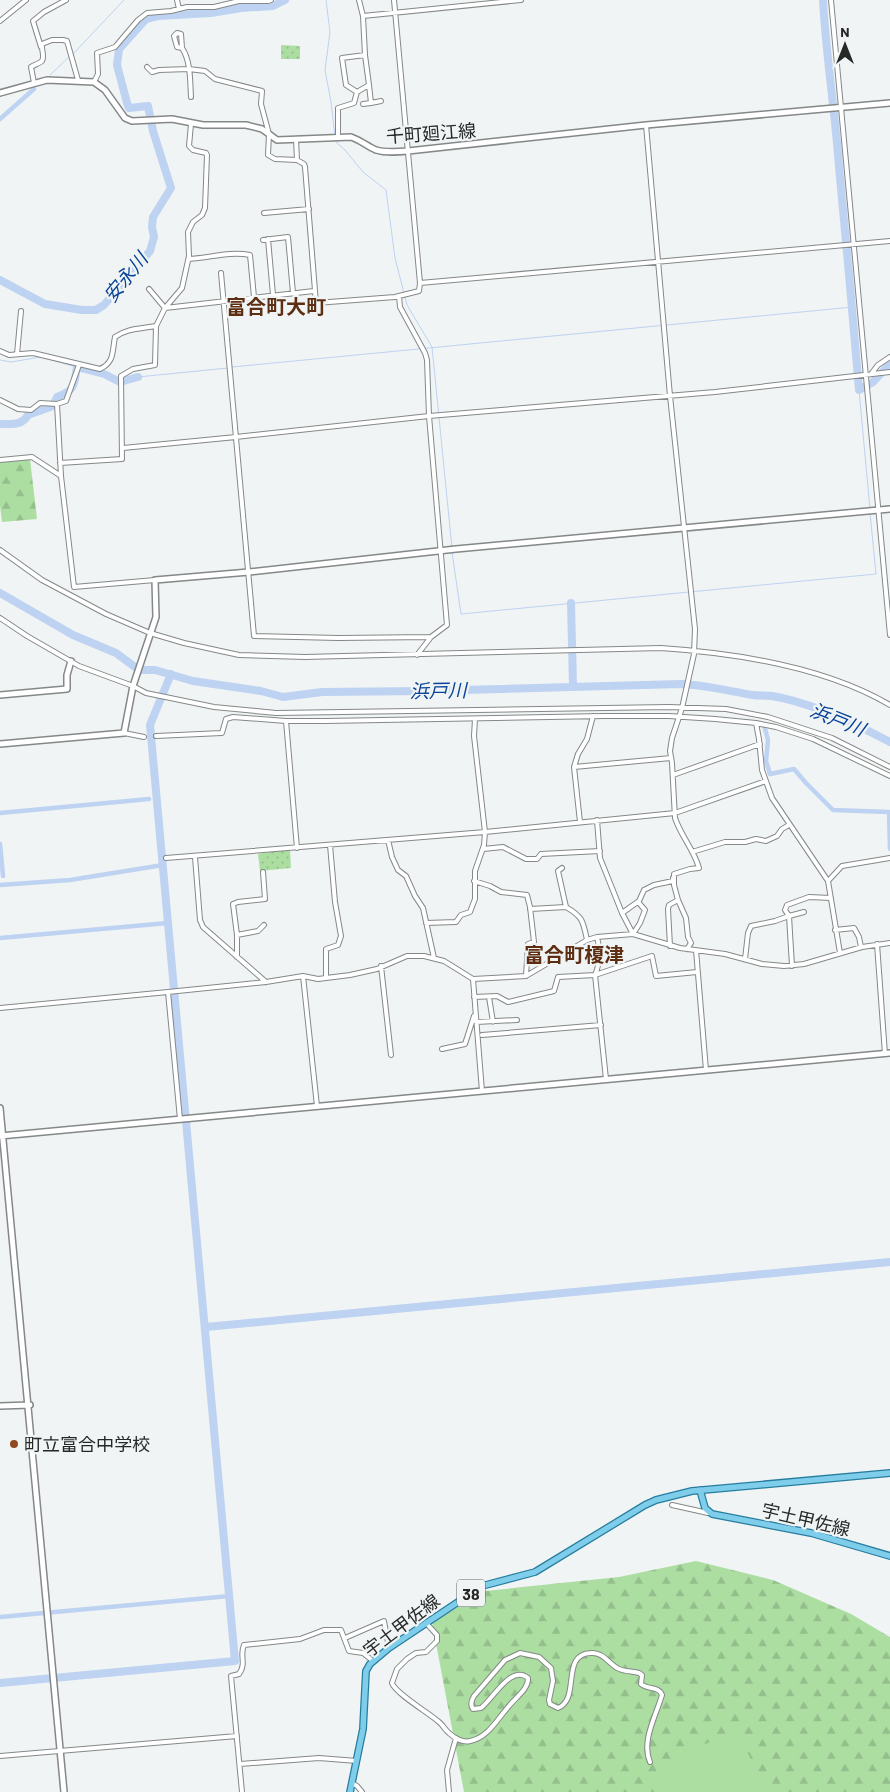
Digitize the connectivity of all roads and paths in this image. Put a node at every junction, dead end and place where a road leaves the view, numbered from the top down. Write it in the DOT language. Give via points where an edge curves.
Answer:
graph roads {
  1 [pos="26,0"];
  2 [pos="66,0"];
  3 [pos="176,0"];
  4 [pos="239,0"];
  5 [pos="271,0"];
  6 [pos="359,0"];
  7 [pos="394,0"];
  8 [pos="519,0"];
  9 [pos="831,0"];
  10 [pos="252,1"];
  11 [pos="179,9"];
  12 [pos="396,12"];
  13 [pos="363,16"];
  14 [pos="0,21"];
  15 [pos="41,47"];
  16 [pos="182,48"];
  17 [pos="365,55"];
  18 [pos="147,67"];
  19 [pos="189,69"];
  20 [pos="78,80"];
  21 [pos="94,82"];
  22 [pos="34,83"];
  23 [pos="368,85"];
  24 [pos="357,92"];
  25 [pos="0,93"];
  26 [pos="191,97"];
  27 [pos="381,101"];
  28 [pos="371,103"];
  29 [pos="890,103"];
  30 [pos="363,104"];
  31 [pos="841,108"];
  32 [pos="191,124"];
  33 [pos="646,125"];
  34 [pos="269,134"];
  35 [pos="338,137"];
  36 [pos="296,139"];
  37 [pos="408,151"];
  38 [pos="297,160"];
  39 [pos="309,209"];
  40 [pos="264,213"];
  41 [pos="890,241"];
  42 [pos="855,244"];
  43 [pos="189,259"];
  44 [pos="658,261"];
  45 [pos="221,273"];
  46 [pos="420,283"];
  47 [pos="149,289"];
  48 [pos="314,291"];
  49 [pos="293,293"];
  50 [pos="273,295"];
  51 [pos="399,296"];
  52 [pos="254,297"];
  53 [pos="222,300"];
  54 [pos="165,308"];
  55 [pos="21,311"];
  56 [pos="156,326"];
  57 [pos="0,351"];
  58 [pos="17,354"];
  59 [pos="890,357"];
  60 [pos="79,365"];
  61 [pos="890,372"];
  62 [pos="867,375"];
  63 [pos="670,396"];
  64 [pos="0,400"];
  65 [pos="57,404"];
  66 [pos="432,415"];
  67 [pos="236,438"];
  68 [pos="123,448"];
  69 [pos="0,460"];
  70 [pos="60,463"];
  71 [pos="61,476"];
  72 [pos="890,509"];
  73 [pos="877,510"];
  74 [pos="684,528"];
  75 [pos="0,550"];
  76 [pos="443,550"];
  77 [pos="249,572"];
  78 [pos="155,580"];
  79 [pos="0,618"];
  80 [pos="150,633"];
  81 [pos="890,635"];
  82 [pos="432,636"];
  83 [pos="695,650"];
  84 [pos="417,655"];
  85 [pos="71,661"];
  86 [pos="133,686"];
  87 [pos="0,695"];
  88 [pos="890,705"];
  89 [pos="682,708"];
  90 [pos="593,716"];
  91 [pos="680,717"];
  92 [pos="474,719"];
  93 [pos="286,721"];
  94 [pos="756,723"];
  95 [pos="124,733"];
  96 [pos="156,736"];
  97 [pos="144,737"];
  98 [pos="0,744"];
  99 [pos="760,744"];
  100 [pos="672,758"];
  101 [pos="574,767"];
  102 [pos="890,767"];
  103 [pos="673,774"];
  104 [pos="890,776"];
  105 [pos="766,781"];
  106 [pos="674,813"];
  107 [pos="597,820"];
  108 [pos="580,822"];
  109 [pos="789,825"];
  110 [pos="484,832"];
  111 [pos="388,840"];
  112 [pos="330,845"];
  113 [pos="297,848"];
  114 [pos="483,850"];
  115 [pos="600,851"];
  116 [pos="692,852"];
  117 [pos="195,857"];
  118 [pos="166,858"];
  119 [pos="890,858"];
  120 [pos="562,868"];
  121 [pos="263,872"];
  122 [pos="674,874"];
  123 [pos="474,881"];
  124 [pos="828,881"];
  125 [pos="831,898"];
  126 [pos="678,900"];
  127 [pos="638,902"];
  128 [pos="566,907"];
  129 [pos="530,909"];
  130 [pos="804,912"];
  131 [pos="622,913"];
  132 [pos="789,916"];
  133 [pos="426,923"];
  134 [pos="264,925"];
  135 [pos="835,930"];
  136 [pos="634,934"];
  137 [pos="237,935"];
  138 [pos="597,937"];
  139 [pos="587,940"];
  140 [pos="890,942"];
  141 [pos="877,944"];
  142 [pos="670,946"];
  143 [pos="861,947"];
  144 [pos="687,949"];
  145 [pos="696,950"];
  146 [pos="840,953"];
  147 [pos="238,956"];
  148 [pos="434,958"];
  149 [pos="745,959"];
  150 [pos="381,966"];
  151 [pos="792,966"];
  152 [pos="697,972"];
  153 [pos="595,975"];
  154 [pos="303,976"];
  155 [pos="526,976"];
  156 [pos="326,978"];
  157 [pos="473,979"];
  158 [pos="266,982"];
  159 [pos="169,992"];
  160 [pos="474,997"];
  161 [pos="489,997"];
  162 [pos="0,1008"];
  163 [pos="475,1014"];
  164 [pos="517,1020"];
  165 [pos="476,1022"];
  166 [pos="493,1022"];
  167 [pos="601,1025"];
  168 [pos="482,1035"];
  169 [pos="442,1049"];
  170 [pos="888,1053"];
  171 [pos="391,1055"];
  172 [pos="706,1070"];
  173 [pos="606,1079"];
  174 [pos="482,1091"];
  175 [pos="317,1106"];
  176 [pos="0,1108"];
  177 [pos="181,1119"];
  178 [pos="1,1136"];
  179 [pos="30,1405"];
  180 [pos="0,1406"];
  181 [pos="890,1473"];
  182 [pos="700,1490"];
  183 [pos="672,1505"];
  184 [pos="708,1513"];
  185 [pos="890,1556"];
  186 [pos="426,1623"];
  187 [pos="345,1638"];
  188 [pos="389,1648"];
  189 [pos="373,1661"];
  190 [pos="237,1736"];
  191 [pos="456,1738"];
  192 [pos="60,1750"];
  193 [pos="0,1756"];
  194 [pos="357,1761"];
  195 [pos="650,1762"];
  196 [pos="240,1764"];
  197 [pos="352,1783"];
  198 [pos="64,1792"];
  199 [pos="242,1792"];
  200 [pos="350,1792"];
  201 [pos="362,1792"];
  202 [pos="449,1792"];
  1 -- 14 [label="street"];
  2 -- 15 [label="street" via="33,21"];
  3 -- 11 [label="street"];
  4 -- 10 [label="street"];
  4 -- 11 [label="street"];
  5 -- 10 [label="street"];
  6 -- 13 [label="street"];
  7 -- 12 [label="street"];
  8 -- 12 [label="street"];
  9 -- 31 [label="street"];
  11 -- 21 [label="street" via="147,13 115,47 97,53 98,74"];
  12 -- 13 [label="street"];
  12 -- 37 [label="street"];
  13 -- 17 [label="street"];
  15 -- 20 [label="street" via="52,40 67,41"];
  15 -- 22 [label="street" via="42,61 31,67"];
  16 -- 19 [label="street"];
  17 -- 23 [label="street"];
  17 -- 24 [label="street" via="342,58 346,85"];
  18 -- 19 [label="street" via="152,72"];
  19 -- 26 [label="street"];
  19 -- 34 [label="street" via="205,71 215,79 262,91 261,104"];
  20 -- 21 [label="street"];
  20 -- 22 [label="street"];
  21 -- 32 [label="street, 千町廻江線" via="105,90 125,118 132,121 172,119"];
  22 -- 25 [label="street"];
  23 -- 24 [label="street"];
  23 -- 28 [label="street"];
  24 -- 35 [label="street" via="354,102 338,108"];
  27 -- 28 [label="street"];
  28 -- 30 [label="street"];
  29 -- 31 [label="street, 千町廻江線"];
  31 -- 33 [label="street, 千町廻江線"];
  31 -- 42 [label="street"];
  32 -- 34 [label="street, 千町廻江線" via="255,127"];
  32 -- 43 [label="street" via="189,146 207,155 205,208 190,228"];
  33 -- 37 [label="street, 千町廻江線"];
  33 -- 44 [label="street"];
  34 -- 36 [label="street, 千町廻江線" via="277,140"];
  34 -- 38 [label="street" via="268,155 275,159"];
  35 -- 36 [label="street, 千町廻江線"];
  35 -- 37 [label="street, 千町廻江線" via="351,137 384,152"];
  36 -- 38 [label="street"];
  37 -- 46 [label="street"];
  38 -- 39 [label="street" via="305,167"];
  39 -- 40 [label="street"];
  39 -- 48 [label="street"];
  41 -- 42 [label="street"];
  42 -- 44 [label="street"];
  42 -- 62 [label="street"];
  43 -- 52 [label="street" via="230,252 250,255"];
  43 -- 54 [label="street" via="182,288"];
  44 -- 46 [label="street"];
  44 -- 63 [label="street"];
  45 -- 53 [label="street"];
  46 -- 51 [label="street" via="419,291"];
  47 -- 54 [label="street"];
  48 -- 49 [label="street"];
  48 -- 51 [label="street" via="316,303"];
  49 -- 50 [label="street"];
  49 -- 50 [label="street" via="288,237 266,239"];
  50 -- 52 [label="street"];
  51 -- 66 [label="street" via="400,307 427,360"];
  52 -- 53 [label="street"];
  53 -- 54 [label="street"];
  53 -- 67 [label="street"];
  54 -- 56 [label="street"];
  55 -- 58 [label="street"];
  56 -- 60 [label="street" via="134,328 115,337 111,361 107,366 100,369"];
  56 -- 68 [label="street" via="155,365 133,369 121,376"];
  57 -- 58 [label="street"];
  58 -- 60 [label="street" via="33,353"];
  59 -- 62 [label="street"];
  60 -- 65 [label="street" via="69,397"];
  61 -- 62 [label="street"];
  62 -- 63 [label="street"];
  62 -- 73 [label="street"];
  63 -- 66 [label="street"];
  63 -- 74 [label="street"];
  64 -- 65 [label="street" via="18,409 31,410 40,403"];
  65 -- 70 [label="street"];
  66 -- 67 [label="street"];
  66 -- 76 [label="street"];
  67 -- 68 [label="street"];
  67 -- 77 [label="street"];
  68 -- 70 [label="street" via="122,458"];
  69 -- 71 [label="street" via="32,457"];
  70 -- 71 [label="street"];
  71 -- 78 [label="street" via="74,587"];
  72 -- 73 [label="street"];
  73 -- 74 [label="street"];
  73 -- 81 [label="street"];
  74 -- 76 [label="street"];
  74 -- 83 [label="street"];
  75 -- 80 [label="street" via="42,580"];
  76 -- 77 [label="street"];
  76 -- 82 [label="street" via="447,625"];
  77 -- 78 [label="street"];
  77 -- 82 [label="street" via="254,636"];
  78 -- 80 [label="street" via="157,612"];
  79 -- 85 [label="street"];
  80 -- 84 [label="street" via="231,654 305,658"];
  80 -- 86 [label="street"];
  82 -- 84 [label="street"];
  83 -- 84 [label="street" via="661,648"];
  83 -- 88 [label="street" via="761,661 842,682"];
  83 -- 89 [label="street"];
  85 -- 86 [label="street"];
  85 -- 87 [label="street" via="66,689"];
  86 -- 89 [label="street" via="148,694 189,702 276,713"];
  86 -- 95 [label="street"];
  89 -- 91 [label="street"];
  89 -- 102 [label="street" via="726,709 780,720 832,738"];
  90 -- 91 [label="street"];
  90 -- 92 [label="street"];
  90 -- 101 [label="street"];
  91 -- 94 [label="street"];
  91 -- 100 [label="street" via="672,738"];
  92 -- 93 [label="street"];
  92 -- 110 [label="street"];
  93 -- 96 [label="street" via="233,717 226,719 222,733"];
  93 -- 113 [label="street"];
  94 -- 99 [label="street"];
  94 -- 104 [label="street" via="813,739"];
  95 -- 97 [label="street"];
  95 -- 98 [label="street"];
  99 -- 103 [label="street"];
  99 -- 105 [label="street"];
  100 -- 101 [label="street"];
  100 -- 103 [label="street"];
  101 -- 108 [label="street"];
  103 -- 106 [label="street"];
  105 -- 106 [label="street"];
  105 -- 109 [label="street" via="772,798"];
  106 -- 107 [label="street"];
  106 -- 116 [label="street"];
  107 -- 108 [label="street"];
  107 -- 115 [label="street"];
  108 -- 110 [label="street"];
  109 -- 116 [label="street" via="772,840 724,842"];
  109 -- 124 [label="street"];
  110 -- 111 [label="street"];
  110 -- 114 [label="street"];
  111 -- 112 [label="street"];
  111 -- 133 [label="street" via="398,870 406,876 423,908"];
  112 -- 113 [label="street"];
  112 -- 156 [label="street" via="341,936 338,945 326,949"];
  113 -- 117 [label="street"];
  114 -- 115 [label="street" via="503,848 537,860 541,854"];
  114 -- 123 [label="street"];
  115 -- 131 [label="street"];
  116 -- 122 [label="street" via="699,868"];
  117 -- 118 [label="street"];
  117 -- 147 [label="street" via="203,927"];
  119 -- 124 [label="street" via="842,866"];
  120 -- 128 [label="street" via="558,871"];
  121 -- 137 [label="street" via="265,899 233,904"];
  122 -- 126 [label="street"];
  122 -- 127 [label="street" via="673,881 644,890"];
  123 -- 129 [label="street" via="501,892 527,895"];
  123 -- 133 [label="street" via="470,912 461,915 456,922"];
  124 -- 125 [label="street"];
  125 -- 132 [label="street" via="809,897 787,906 785,910"];
  125 -- 135 [label="street"];
  126 -- 142 [label="street" via="668,909"];
  126 -- 144 [label="street" via="691,943"];
  127 -- 131 [label="street"];
  127 -- 136 [label="street" via="644,910"];
  128 -- 129 [label="street"];
  128 -- 139 [label="street" via="583,920"];
  129 -- 155 [label="street" via="534,942 528,944"];
  130 -- 132 [label="street"];
  131 -- 136 [label="street"];
  132 -- 149 [label="street" via="751,926"];
  132 -- 151 [label="street"];
  133 -- 148 [label="street"];
  134 -- 137 [label="street" via="258,931"];
  135 -- 143 [label="street" via="854,928"];
  135 -- 146 [label="street"];
  136 -- 138 [label="street"];
  136 -- 142 [label="street"];
  137 -- 147 [label="street"];
  138 -- 139 [label="street"];
  138 -- 153 [label="street" via="598,969"];
  139 -- 155 [label="street"];
  140 -- 141 [label="street"];
  141 -- 143 [label="street"];
  141 -- 170 [label="street"];
  142 -- 144 [label="street"];
  143 -- 146 [label="street"];
  144 -- 145 [label="street"];
  145 -- 149 [label="street"];
  145 -- 152 [label="street"];
  146 -- 151 [label="street"];
  147 -- 158 [label="street"];
  148 -- 150 [label="street" via="407,956"];
  148 -- 157 [label="street"];
  149 -- 151 [label="street"];
  150 -- 156 [label="street"];
  150 -- 171 [label="street"];
  152 -- 153 [label="street" via="656,976 652,956"];
  152 -- 172 [label="street"];
  153 -- 161 [label="street" via="558,977 554,991 508,1002 497,996"];
  153 -- 167 [label="street"];
  154 -- 156 [label="street"];
  154 -- 158 [label="street"];
  154 -- 175 [label="street"];
  155 -- 157 [label="street"];
  157 -- 160 [label="street"];
  158 -- 159 [label="street"];
  159 -- 162 [label="street"];
  159 -- 177 [label="street"];
  160 -- 161 [label="street"];
  160 -- 163 [label="street"];
  161 -- 166 [label="street"];
  163 -- 165 [label="street"];
  163 -- 169 [label="street" via="465,1044"];
  164 -- 166 [label="street"];
  165 -- 166 [label="street"];
  165 -- 174 [label="street"];
  167 -- 168 [label="street"];
  167 -- 173 [label="street"];
  170 -- 172 [label="street"];
  172 -- 173 [label="street"];
  173 -- 174 [label="street"];
  174 -- 175 [label="street"];
  175 -- 177 [label="street"];
  176 -- 178 [label="street"];
  177 -- 178 [label="street"];
  178 -- 179 [label="street"];
  179 -- 180 [label="street"];
  179 -- 192 [label="street"];
  181 -- 182 [label="main road, 宇土甲佐線 / 38"];
  182 -- 184 [label="main road"];
  182 -- 186 [label="main road, 宇土甲佐線 / 38" via="645,1505 535,1572 482,1586"];
  183 -- 184 [label="street"];
  184 -- 185 [label="main road, 宇土甲佐線" via="811,1533"];
  186 -- 188 [label="main road, 宇土甲佐線 / 38"];
  186 -- 191 [label="street" via="437,1635 437,1641 426,1652 407,1659 393,1677 392,1684 395,1690 441,1723"];
  187 -- 188 [label="street" via="384,1621"];
  187 -- 189 [label="street" via="349,1651 363,1653"];
  187 -- 190 [label="street" via="341,1630 324,1630 300,1639 244,1645 242,1669 239,1674 231,1676"];
  188 -- 189 [label="main road, 宇土甲佐線 / 38"];
  189 -- 194 [label="main road, 宇土甲佐線" via="366,1670 363,1730"];
  190 -- 192 [label="street"];
  190 -- 196 [label="street"];
  191 -- 195 [label="street" via="464,1742 481,1736 527,1687 526,1676 512,1676 481,1708 473,1709 474,1696 505,1660 520,1653 533,1655 545,1662 552,1676 550,1704 558,1708 564,1705 568,1695 575,1662 591,1652 619,1669 639,1673 642,1675 641,1684 661,1692 646,1749"];
  191 -- 202 [label="street" via="447,1770"];
  192 -- 193 [label="street"];
  192 -- 198 [label="street"];
  194 -- 196 [label="street" via="319,1758"];
  194 -- 197 [label="main road, 宇土甲佐線"];
  196 -- 199 [label="street"];
  197 -- 200 [label="main road, 宇土甲佐線"];
  197 -- 201 [label="street"];
}
